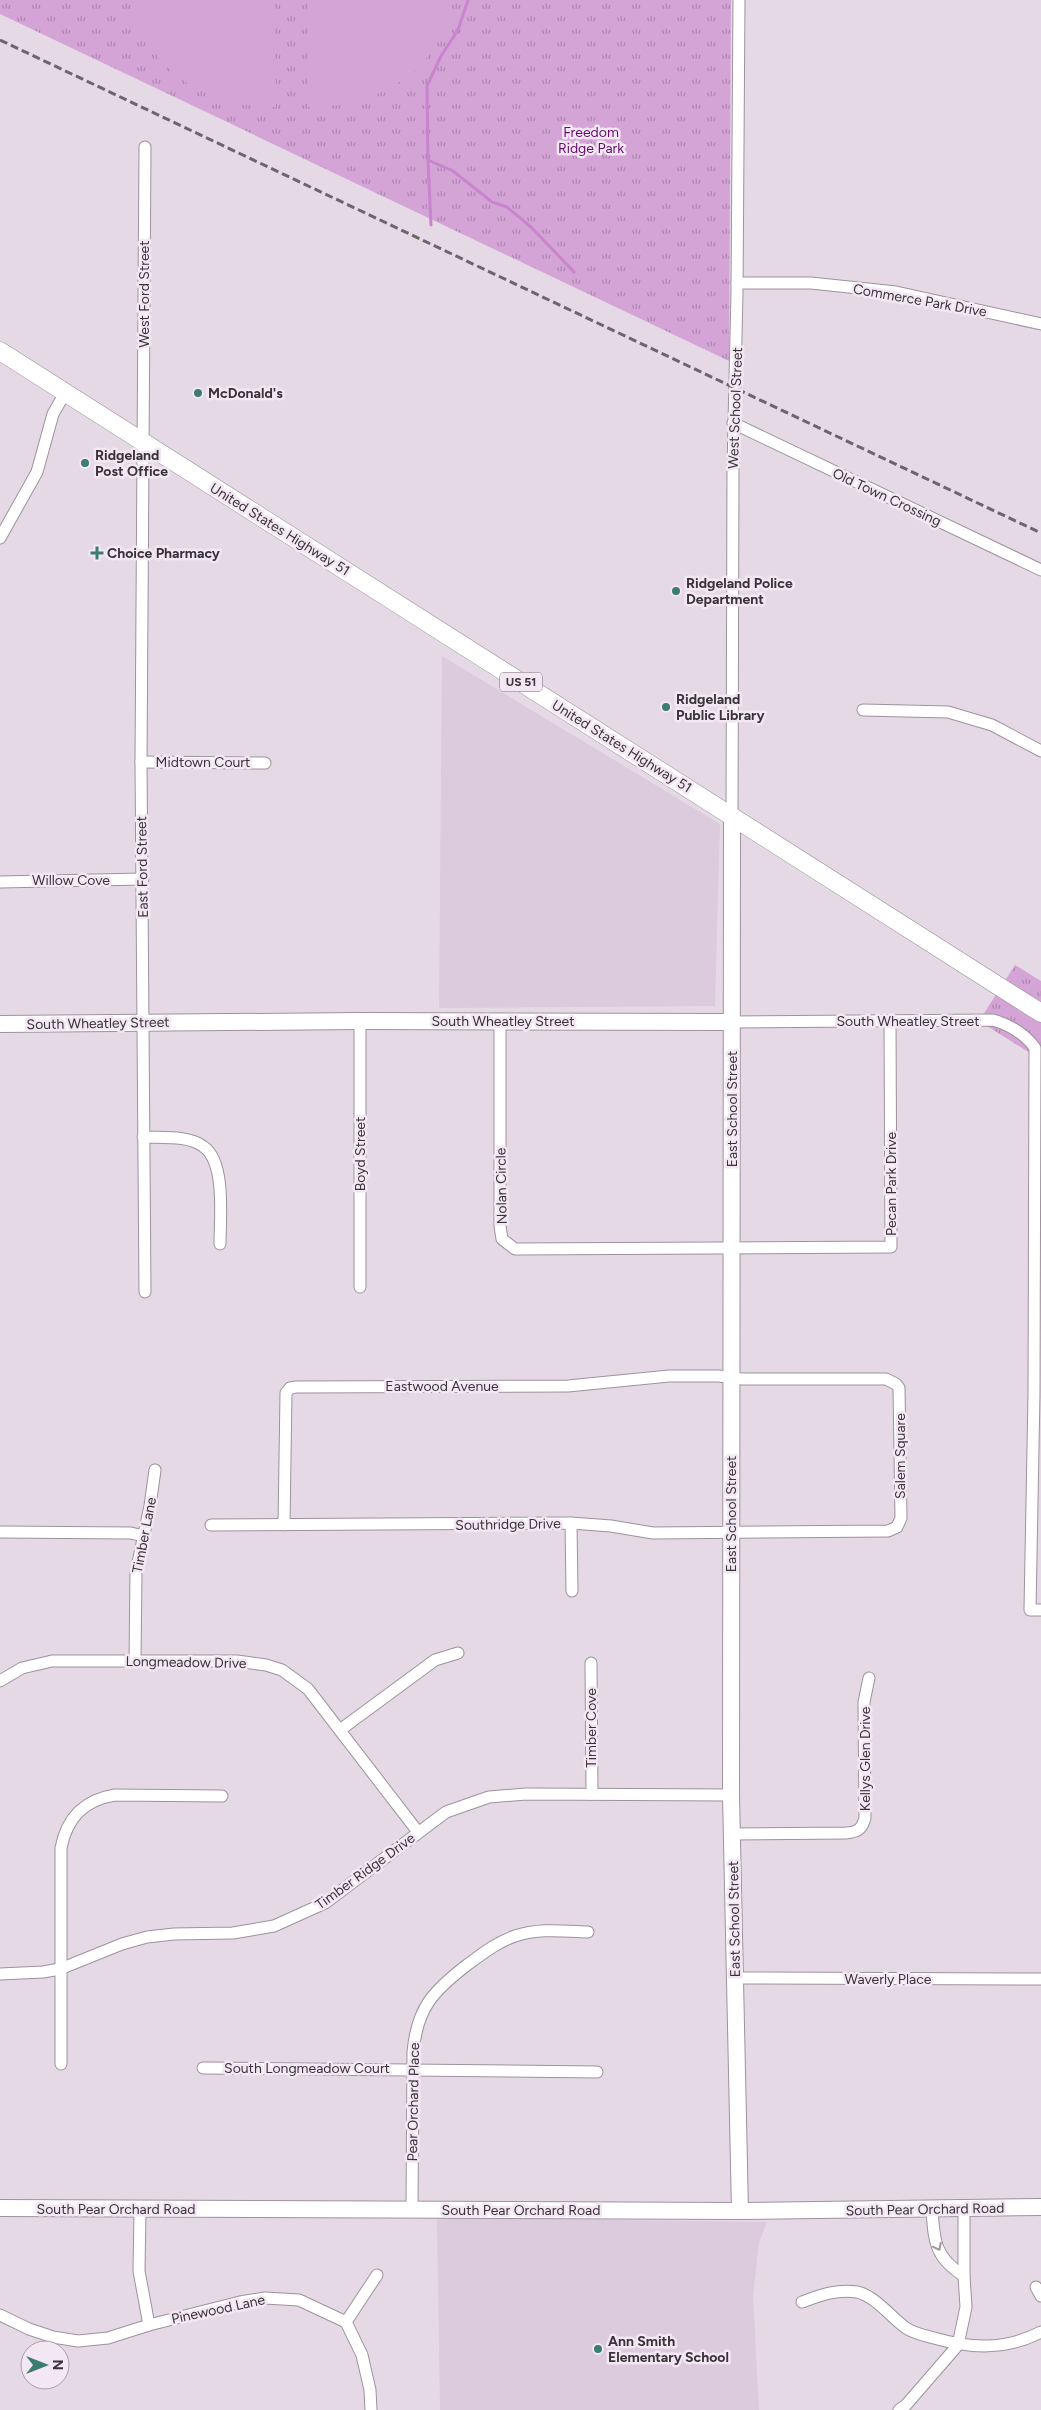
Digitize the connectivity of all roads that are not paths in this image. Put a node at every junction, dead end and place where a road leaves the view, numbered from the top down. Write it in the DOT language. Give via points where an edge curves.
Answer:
graph roads {
  1 [pos="739,0"];
  2 [pos="145,146"];
  3 [pos="737,283"];
  4 [pos="1041,324"];
  5 [pos="0,351"];
  6 [pos="65,393"];
  7 [pos="733,423"];
  8 [pos="144,442"];
  9 [pos="0,538"];
  10 [pos="1041,570"];
  11 [pos="863,710"];
  12 [pos="1041,752"];
  13 [pos="140,762"];
  14 [pos="265,762"];
  15 [pos="732,816"];
  16 [pos="143,879"];
  17 [pos="0,882"];
  18 [pos="1041,1014"];
  19 [pos="360,1021"];
  20 [pos="500,1021"];
  21 [pos="890,1021"];
  22 [pos="144,1022"];
  23 [pos="732,1022"];
  24 [pos="0,1024"];
  25 [pos="144,1137"];
  26 [pos="1038,1213"];
  27 [pos="220,1244"];
  28 [pos="732,1247"];
  29 [pos="360,1287"];
  30 [pos="145,1292"];
  31 [pos="731,1378"];
  32 [pos="1038,1397"];
  33 [pos="154,1470"];
  34 [pos="571,1523"];
  35 [pos="211,1525"];
  36 [pos="284,1525"];
  37 [pos="0,1532"];
  38 [pos="731,1532"];
  39 [pos="143,1536"];
  40 [pos="572,1591"];
  41 [pos="1035,1610"];
  42 [pos="458,1653"];
  43 [pos="135,1661"];
  44 [pos="591,1663"];
  45 [pos="869,1678"];
  46 [pos="0,1680"];
  47 [pos="340,1730"];
  48 [pos="592,1794"];
  49 [pos="731,1795"];
  50 [pos="222,1796"];
  51 [pos="418,1832"];
  52 [pos="732,1834"];
  53 [pos="588,1932"];
  54 [pos="60,1969"];
  55 [pos="0,1974"];
  56 [pos="735,1978"];
  57 [pos="1041,1979"];
  58 [pos="61,2064"];
  59 [pos="203,2068"];
  60 [pos="412,2068"];
  61 [pos="597,2072"];
  62 [pos="1041,2207"];
  63 [pos="0,2208"];
  64 [pos="964,2208"];
  65 [pos="412,2209"];
  66 [pos="932,2209"];
  67 [pos="140,2210"];
  68 [pos="740,2211"];
  69 [pos="377,2275"];
  70 [pos="964,2276"];
  71 [pos="802,2302"];
  72 [pos="0,2314"];
  73 [pos="346,2322"];
  74 [pos="150,2325"];
  75 [pos="1041,2332"];
  76 [pos="958,2345"];
  77 [pos="371,2410"];
  78 [pos="899,2410"];
  1 -- 3 [label="street, West School Street"];
  2 -- 8 [label="street, West Ford Street"];
  3 -- 4 [label="street, Commerce Park Drive" via="812,283 896,292"];
  3 -- 7 [label="street, West School Street"];
  5 -- 6 [label="main road, United States Highway 51 / US 51"];
  6 -- 8 [label="main road, United States Highway 51 / US 51"];
  6 -- 9 [label="street" via="53,414 37,472"];
  7 -- 10 [label="street, Old Town Crossing"];
  7 -- 15 [label="street, West School Street"];
  8 -- 13 [label="street, East Ford Street"];
  8 -- 15 [label="main road, United States Highway 51 / US 51"];
  11 -- 12 [label="street" via="948,712 992,724"];
  13 -- 14 [label="street, Midtown Court"];
  13 -- 16 [label="street, East Ford Street"];
  15 -- 18 [label="main road, United States Highway 51 / US 51"];
  15 -- 23 [label="street, East School Street"];
  16 -- 17 [label="street, Willow Cove"];
  16 -- 22 [label="street, East Ford Street"];
  19 -- 20 [label="street, South Wheatley Street"];
  19 -- 22 [label="street, South Wheatley Street"];
  19 -- 29 [label="street, Boyd Street"];
  20 -- 23 [label="street, South Wheatley Street"];
  20 -- 28 [label="street, Nolan Circle" via="502,1239 515,1248"];
  21 -- 23 [label="street, South Wheatley Street"];
  21 -- 26 [label="street, South Wheatley Street" via="994,1020 1028,1039 1035,1048"];
  21 -- 28 [label="street, Pecan Park Drive" via="891,1247"];
  22 -- 24 [label="street, South Wheatley Street"];
  22 -- 25 [label="street, East Ford Street"];
  23 -- 28 [label="street, East School Street"];
  25 -- 27 [label="street" via="184,1139 204,1146 214,1158 219,1179"];
  25 -- 30 [label="street, East Ford Street"];
  26 -- 32 [label="street"];
  28 -- 31 [label="street, East School Street"];
  31 -- 36 [label="street, Eastwood Avenue" via="669,1376 568,1386 290,1388 286,1393"];
  31 -- 38 [label="street, East School Street"];
  31 -- 38 [label="street, Salem Square" via="886,1379 896,1384 900,1393 901,1518 896,1527 888,1531"];
  32 -- 41 [label="street"];
  33 -- 39 [label="street, Timber Lane"];
  34 -- 36 [label="street, Southridge Drive"];
  34 -- 38 [label="street, Southridge Drive" via="654,1533"];
  34 -- 40 [label="street"];
  35 -- 36 [label="street, Southridge Drive"];
  37 -- 39 [label="street" via="131,1533"];
  38 -- 49 [label="street, East School Street"];
  39 -- 43 [label="street, Timber Lane" via="135,1580"];
  42 -- 47 [label="street" via="435,1660"];
  43 -- 46 [label="street, Longmeadow Drive" via="38,1663"];
  43 -- 47 [label="street, Longmeadow Drive" via="238,1661 266,1665 295,1678 308,1689"];
  44 -- 48 [label="street, Timber Cove"];
  45 -- 52 [label="street, Kellys Glen Drive" via="864,1702 863,1826 854,1833"];
  47 -- 51 [label="street, Longmeadow Drive"];
  48 -- 49 [label="street, Timber Ridge Drive"];
  48 -- 51 [label="street, Timber Ridge Drive" via="489,1797 446,1812"];
  49 -- 52 [label="street, East School Street"];
  50 -- 54 [label="street" via="115,1795 92,1800 75,1814 63,1834 61,1848"];
  51 -- 54 [label="street, Timber Ridge Drive" via="325,1903 288,1921 251,1931 146,1937"];
  52 -- 56 [label="street, East School Street"];
  53 -- 60 [label="street, Pear Orchard Place" via="531,1932 484,1951 438,1988 427,2004 415,2033"];
  54 -- 55 [label="street, Timber Ridge Drive"];
  54 -- 58 [label="street"];
  56 -- 57 [label="street, Waverly Place"];
  56 -- 68 [label="street, East School Street"];
  59 -- 60 [label="street, South Longmeadow Court"];
  60 -- 61 [label="street, South Longmeadow Court"];
  60 -- 65 [label="street, Pear Orchard Place"];
  62 -- 64 [label="street, South Pear Orchard Road"];
  63 -- 67 [label="street, South Pear Orchard Road"];
  64 -- 66 [label="street, South Pear Orchard Road"];
  64 -- 70 [label="street"];
  65 -- 67 [label="street, South Pear Orchard Road"];
  65 -- 68 [label="street, South Pear Orchard Road"];
  66 -- 68 [label="street, South Pear Orchard Road"];
  66 -- 70 [label="street, one-way" via="936,2246 954,2270"];
  67 -- 74 [label="street" via="139,2271"];
  69 -- 73 [label="street"];
  70 -- 76 [label="street" via="966,2307"];
  71 -- 76 [label="street" via="833,2291 859,2292 907,2329"];
  72 -- 74 [label="street, Pinewood Lane" via="29,2330 78,2341 108,2338"];
  73 -- 74 [label="street, Pinewood Lane" via="298,2300 265,2298"];
  73 -- 77 [label="street" via="362,2355"];
  75 -- 76 [label="street" via="1022,2341 991,2348"];
  76 -- 78 [label="street"];
}
